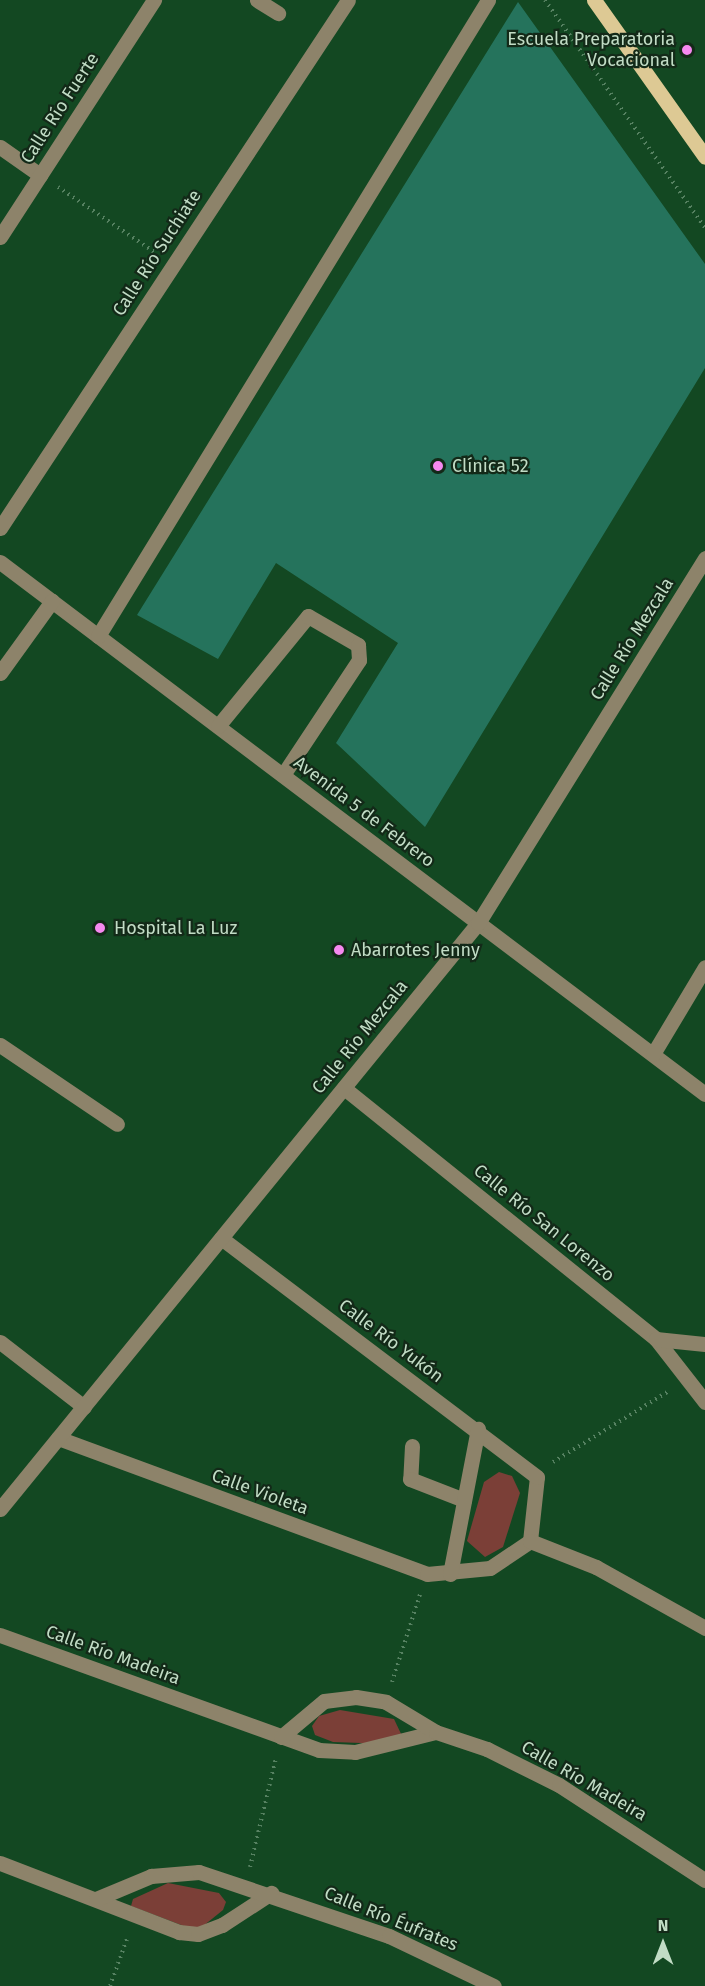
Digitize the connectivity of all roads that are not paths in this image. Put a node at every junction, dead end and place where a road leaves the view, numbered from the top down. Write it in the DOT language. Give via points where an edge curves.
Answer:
graph roads {
  1 [pos="154,0"];
  2 [pos="257,0"];
  3 [pos="348,0"];
  4 [pos="488,0"];
  5 [pos="594,0"];
  6 [pos="278,14"];
  7 [pos="0,147"];
  8 [pos="705,156"];
  9 [pos="40,175"];
  10 [pos="0,237"];
  11 [pos="0,528"];
  12 [pos="705,558"];
  13 [pos="0,562"];
  14 [pos="52,602"];
  15 [pos="98,636"];
  16 [pos="0,673"];
  17 [pos="218,726"];
  18 [pos="283,775"];
  19 [pos="478,923"];
  20 [pos="705,968"];
  21 [pos="0,1045"];
  22 [pos="653,1054"];
  23 [pos="344,1088"];
  24 [pos="705,1094"];
  25 [pos="117,1124"];
  26 [pos="221,1238"];
  27 [pos="656,1339"];
  28 [pos="0,1342"];
  29 [pos="705,1344"];
  30 [pos="705,1402"];
  31 [pos="84,1407"];
  32 [pos="478,1429"];
  33 [pos="58,1438"];
  34 [pos="412,1446"];
  35 [pos="464,1500"];
  36 [pos="0,1509"];
  37 [pos="530,1541"];
  38 [pos="450,1574"];
  39 [pos="705,1628"];
  40 [pos="0,1635"];
  41 [pos="436,1732"];
  42 [pos="281,1737"];
  43 [pos="0,1863"];
  44 [pos="705,1880"];
  45 [pos="271,1893"];
  46 [pos="96,1899"];
  47 [pos="494,1986"];
  1 -- 9 [label="street, Calle Río Fuerte"];
  2 -- 6 [label="street"];
  3 -- 11 [label="street, Calle Río Suchiate"];
  4 -- 15 [label="street"];
  5 -- 8 [label="main road"];
  7 -- 9 [label="street"];
  9 -- 10 [label="street, Calle Río Fuerte"];
  12 -- 19 [label="street, Calle Río Mezcala"];
  13 -- 14 [label="street, Avenida 5 de Febrero"];
  14 -- 15 [label="street, Avenida 5 de Febrero"];
  14 -- 16 [label="street"];
  15 -- 17 [label="street, Avenida 5 de Febrero"];
  17 -- 18 [label="street, Avenida 5 de Febrero"];
  17 -- 18 [label="street" via="308,616 358,645 359,660"];
  18 -- 19 [label="street, Avenida 5 de Febrero"];
  19 -- 22 [label="street, Avenida 5 de Febrero"];
  19 -- 23 [label="street, Calle Río Mezcala"];
  20 -- 22 [label="street"];
  21 -- 25 [label="street"];
  22 -- 24 [label="street, Avenida 5 de Febrero"];
  23 -- 26 [label="street, Calle Río Mezcala"];
  23 -- 27 [label="street, Calle Río San Lorenzo"];
  26 -- 31 [label="street, Calle Río Mezcala"];
  26 -- 32 [label="street, Calle Río Yukón"];
  27 -- 29 [label="street"];
  27 -- 30 [label="street, Calle Río San Lorenzo" via="684,1381"];
  28 -- 31 [label="street"];
  31 -- 33 [label="street, Calle Río Mezcala"];
  32 -- 35 [label="street"];
  32 -- 37 [label="street, Calle Río Yukón" via="537,1477"];
  33 -- 36 [label="street, Calle Río Mezcala"];
  33 -- 38 [label="street, Calle Violeta" via="427,1574"];
  34 -- 35 [label="street" via="410,1479"];
  35 -- 38 [label="street"];
  37 -- 38 [label="street, Calle Violeta" via="502,1563"];
  37 -- 39 [label="street" via="596,1567"];
  40 -- 42 [label="street, Calle Río Madeira"];
  41 -- 42 [label="street, Calle Río Madeira" via="355,1752 320,1750"];
  41 -- 42 [label="street, Calle Río Madeira" via="386,1702 356,1697 324,1701"];
  41 -- 44 [label="street, Calle Río Madeira" via="487,1749 559,1785"];
  43 -- 46 [label="street"];
  45 -- 46 [label="street, Calle Río Éufrates" via="200,1872 168,1872"];
  45 -- 46 [label="street" via="222,1925 198,1934 162,1929"];
  45 -- 47 [label="street, Calle Río Éufrates" via="389,1936"];
}
